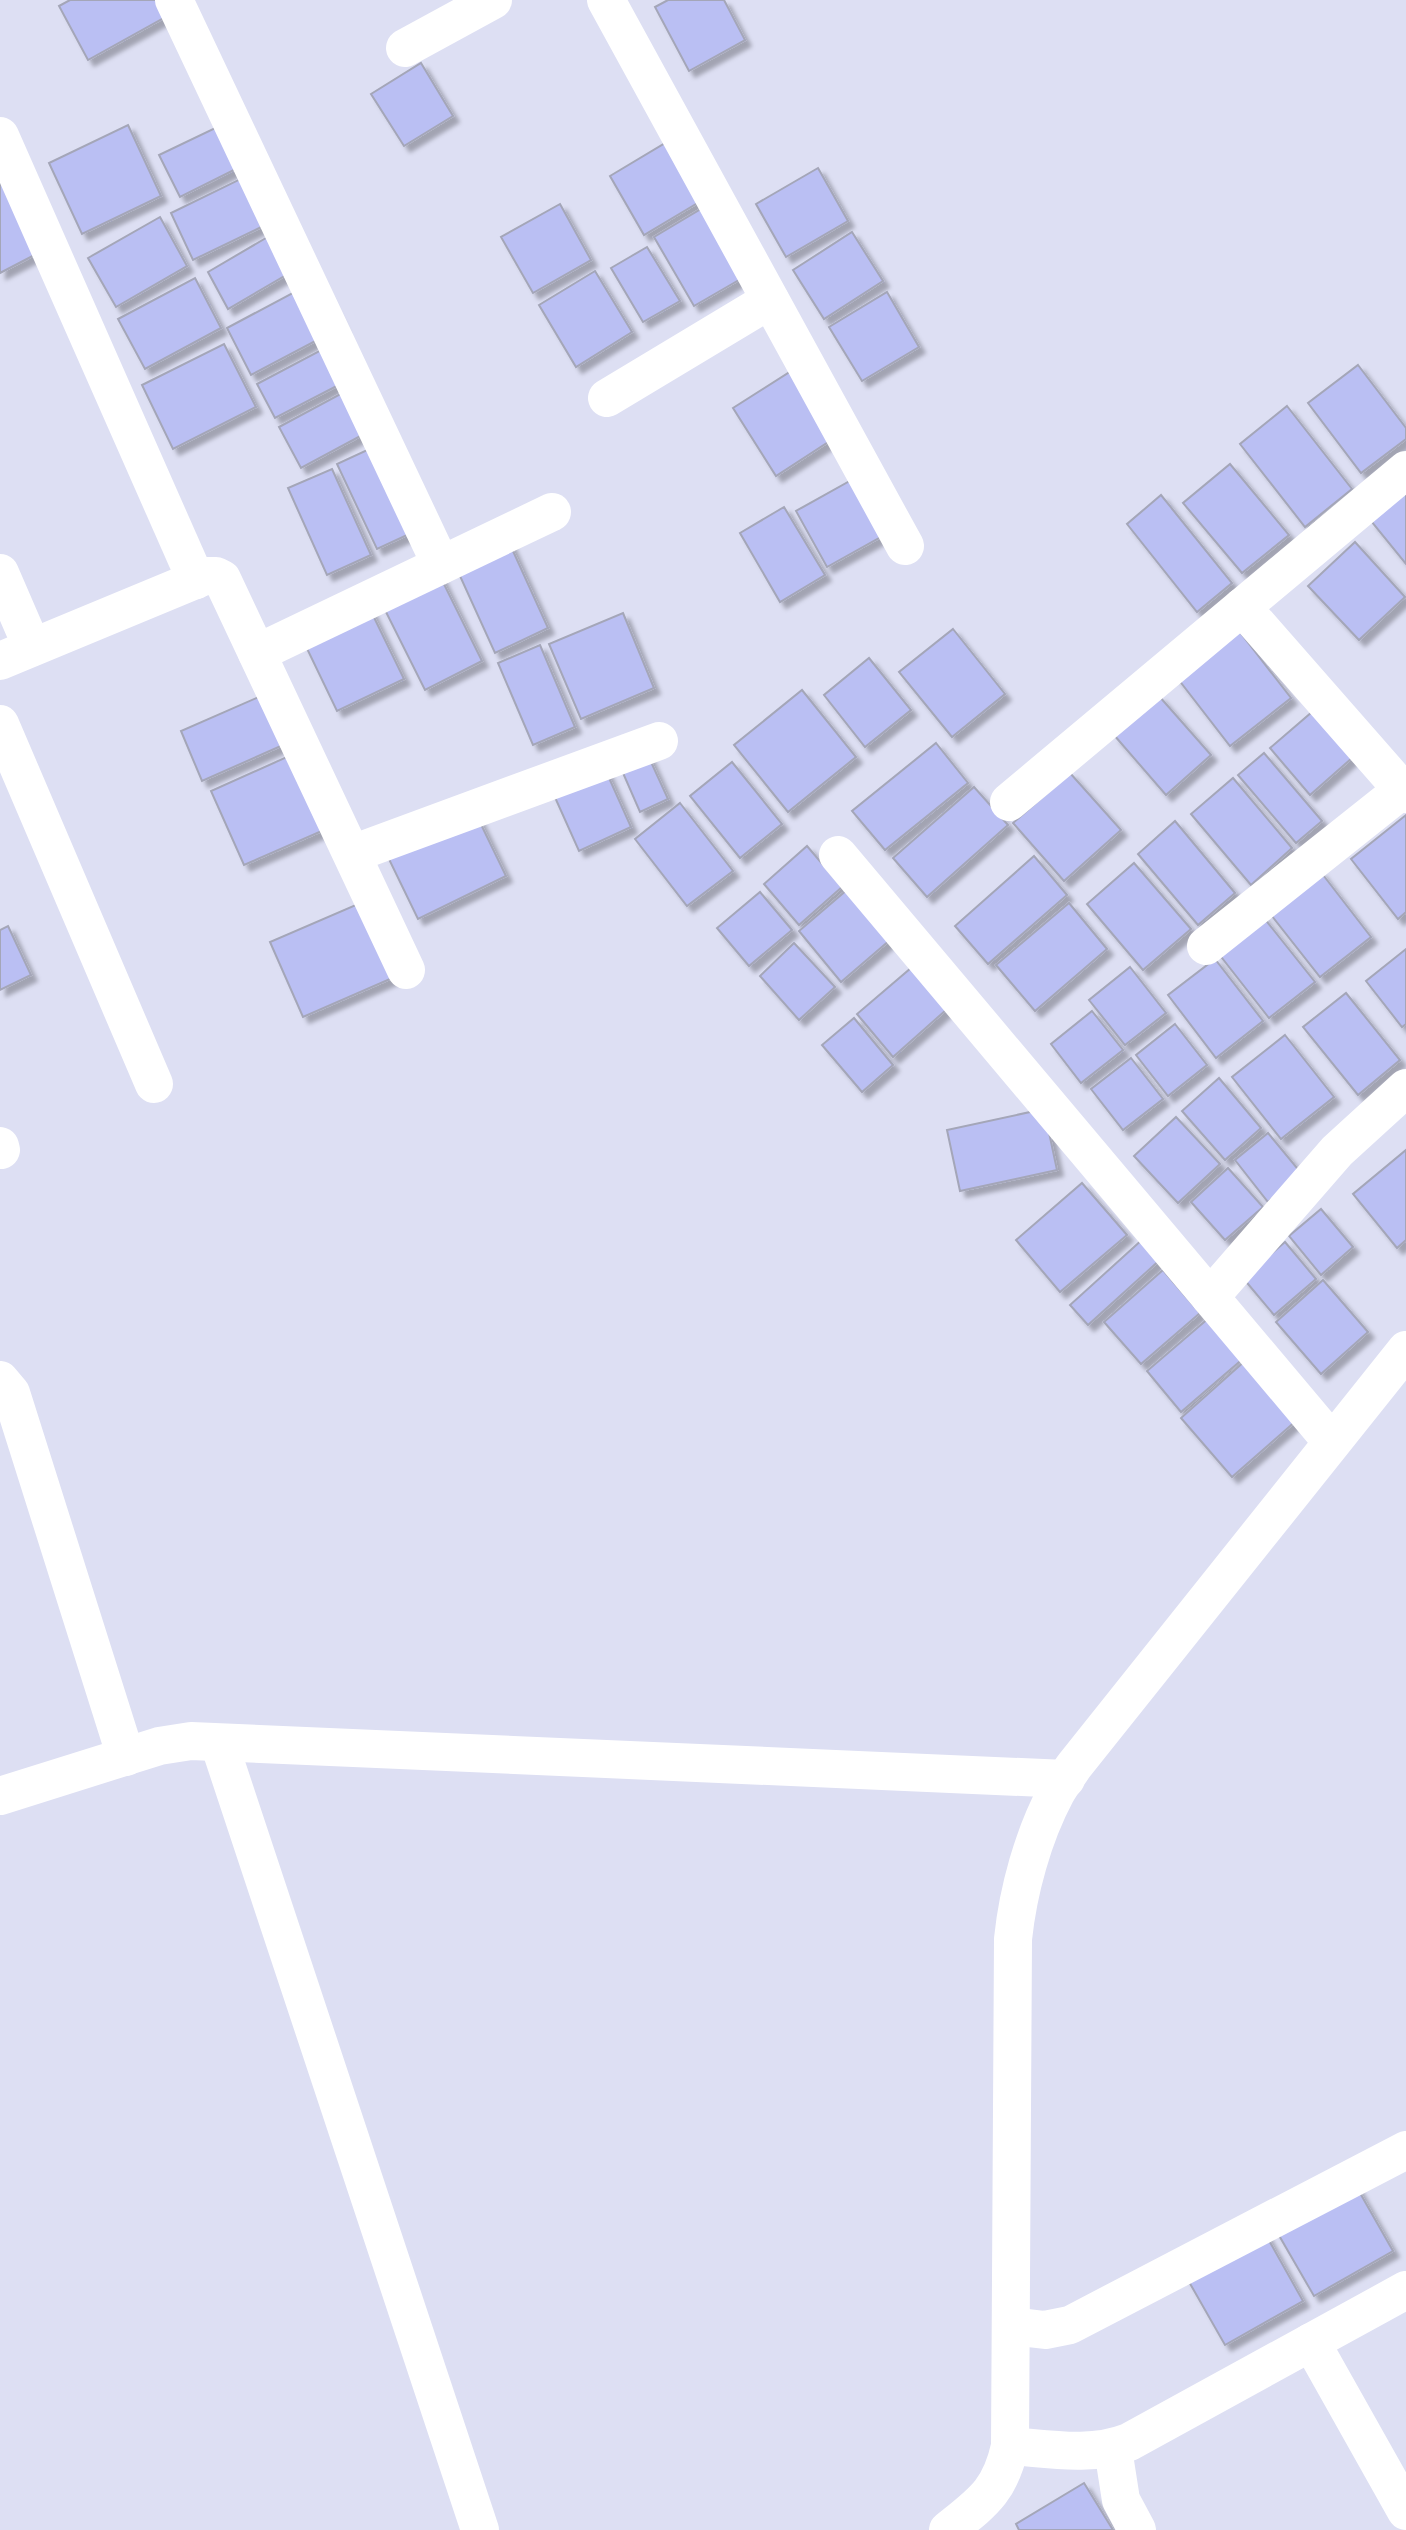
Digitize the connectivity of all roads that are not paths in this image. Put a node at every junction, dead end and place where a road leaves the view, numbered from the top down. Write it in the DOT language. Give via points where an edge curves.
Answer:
graph roads {
  1 [pos="174,0"];
  2 [pos="493,0"];
  3 [pos="606,0"];
  4 [pos="405,48"];
  5 [pos="0,136"];
  6 [pos="770,300"];
  7 [pos="607,398"];
  8 [pos="1406,470"];
  9 [pos="552,512"];
  10 [pos="905,546"];
  11 [pos="441,565"];
  12 [pos="0,573"];
  13 [pos="195,580"];
  14 [pos="1242,607"];
  15 [pos="257,653"];
  16 [pos="16,654"];
  17 [pos="0,723"];
  18 [pos="659,741"];
  19 [pos="1404,792"];
  20 [pos="1009,802"];
  21 [pos="352,854"];
  22 [pos="838,855"];
  23 [pos="1206,946"];
  24 [pos="406,970"];
  25 [pos="154,1084"];
  26 [pos="1406,1088"];
  27 [pos="1210,1297"];
  28 [pos="1406,1350"];
  29 [pos="0,1380"];
  30 [pos="1332,1442"];
  31 [pos="219,1743"];
  32 [pos="125,1757"];
  33 [pos="1066,1779"];
  34 [pos="0,1796"];
  35 [pos="1406,2150"];
  36 [pos="1406,2290"];
  37 [pos="1011,2326"];
  38 [pos="1311,2342"];
  39 [pos="1010,2446"];
  40 [pos="1112,2449"];
  41 [pos="1406,2511"];
  42 [pos="480,2530"];
  43 [pos="948,2530"];
  44 [pos="1137,2530"];
  1 -- 11 [label="street"];
  2 -- 4 [label="street"];
  3 -- 6 [label="street"];
  5 -- 13 [label="street"];
  6 -- 7 [label="street"];
  6 -- 10 [label="street"];
  8 -- 14 [label="street"];
  9 -- 11 [label="street"];
  11 -- 15 [label="street"];
  12 -- 16 [label="street"];
  13 -- 15 [label="street" via="205,576 222,579"];
  13 -- 16 [label="street"];
  14 -- 19 [label="street"];
  14 -- 20 [label="street"];
  15 -- 21 [label="street"];
  17 -- 25 [label="street"];
  18 -- 21 [label="street"];
  19 -- 23 [label="street"];
  21 -- 24 [label="street"];
  22 -- 27 [label="street"];
  26 -- 27 [label="street" via="1337,1151"];
  27 -- 30 [label="street"];
  28 -- 30 [label="street"];
  29 -- 32 [label="street" via="11,1393"];
  30 -- 33 [label="street"];
  31 -- 32 [label="street" via="173,1743"];
  31 -- 33 [label="street"];
  31 -- 42 [label="street"];
  32 -- 34 [label="street"];
  33 -- 37 [label="street" via="1045,1816 1021,1890 1013,1939"];
  35 -- 37 [label="street" via="1070,2325 1045,2330"];
  36 -- 38 [label="street"];
  37 -- 39 [label="street"];
  38 -- 40 [label="street"];
  38 -- 41 [label="street"];
  39 -- 40 [label="street"];
  39 -- 43 [label="street" via="1005,2470 992,2492"];
  40 -- 44 [label="street" via="1121,2500"];
}
